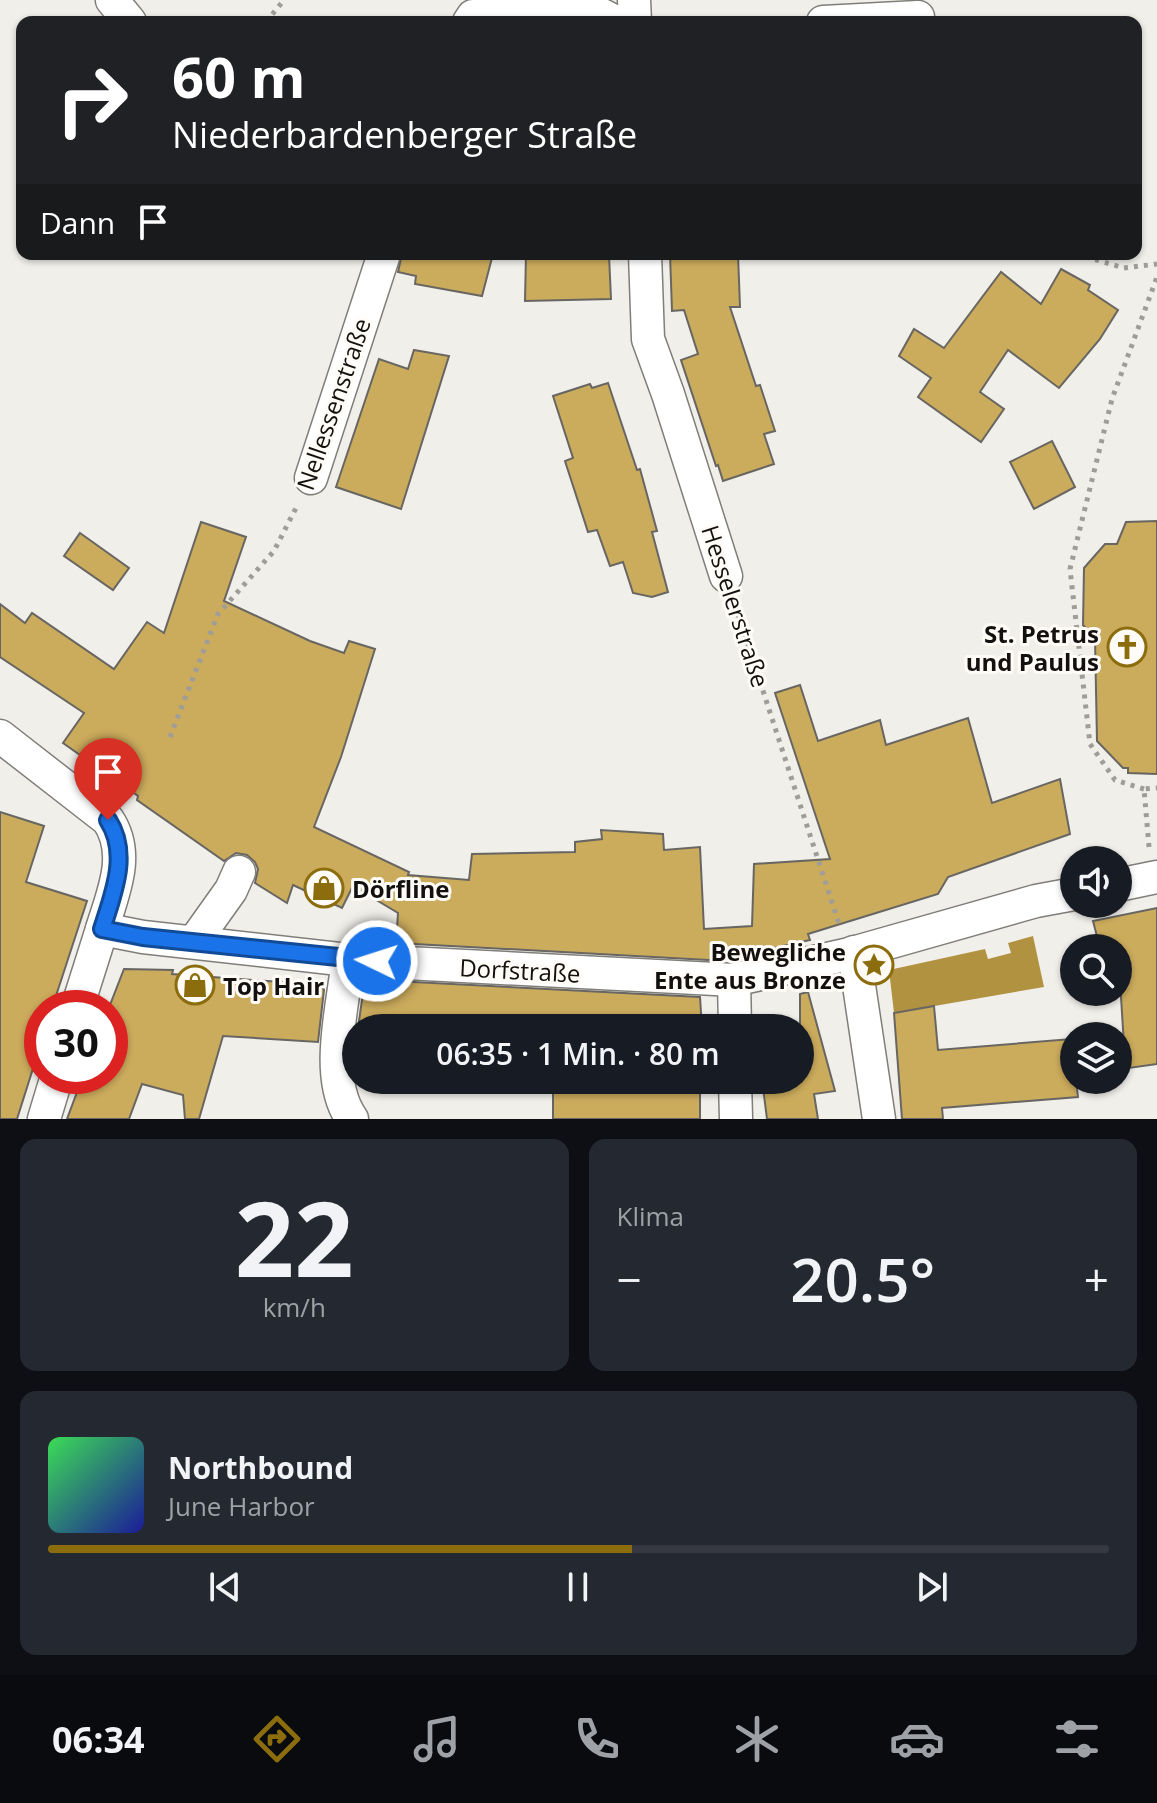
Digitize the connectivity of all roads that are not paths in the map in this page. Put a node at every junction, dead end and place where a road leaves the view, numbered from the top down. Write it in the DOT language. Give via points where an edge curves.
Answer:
graph roads {
  1 [pos="112,0"];
  2 [pos="125,16"];
  3 [pos="473,16"];
  4 [pos="604,16"];
  5 [pos="382,260"];
  6 [pos="645,260"];
  7 [pos="311,478"];
  8 [pos="726,576"];
  9 [pos="0,736"];
  10 [pos="239,872"];
  11 [pos="1154,877"];
  12 [pos="1132,882"];
  13 [pos="1060,897"];
  14 [pos="102,929"];
  15 [pos="194,942"];
  16 [pos="852,953"];
  17 [pos="348,960"];
  18 [pos="734,980"];
  19 [pos="83,990"];
  20 [pos="735,1014"];
  21 [pos="52,1094"];
  22 [pos="735,1094"];
  23 [pos="44,1119"];
  24 [pos="352,1119"];
  25 [pos="736,1119"];
  26 [pos="879,1119"];
  1 -- 2 [label="street"];
  3 -- 4 [label="street"];
  5 -- 7 [label="street, Nellessenstraße"];
  6 -- 8 [label="street, Hesselerstraße" via="648,339"];
  9 -- 14 [label="street" via="108,820 117,834 119,875"];
  10 -- 15 [label="street"];
  11 -- 12 [label="street"];
  13 -- 16 [label="street, Dorfstraße"];
  14 -- 15 [label="street, Dorfstraße"];
  14 -- 19 [label="street"];
  15 -- 17 [label="street, Dorfstraße"];
  16 -- 18 [label="street, Dorfstraße"];
  16 -- 26 [label="street"];
  17 -- 18 [label="street, Dorfstraße"];
  17 -- 24 [label="street" via="336,1080"];
  18 -- 20 [label="street"];
  21 -- 23 [label="street"];
  22 -- 25 [label="street"];
}
